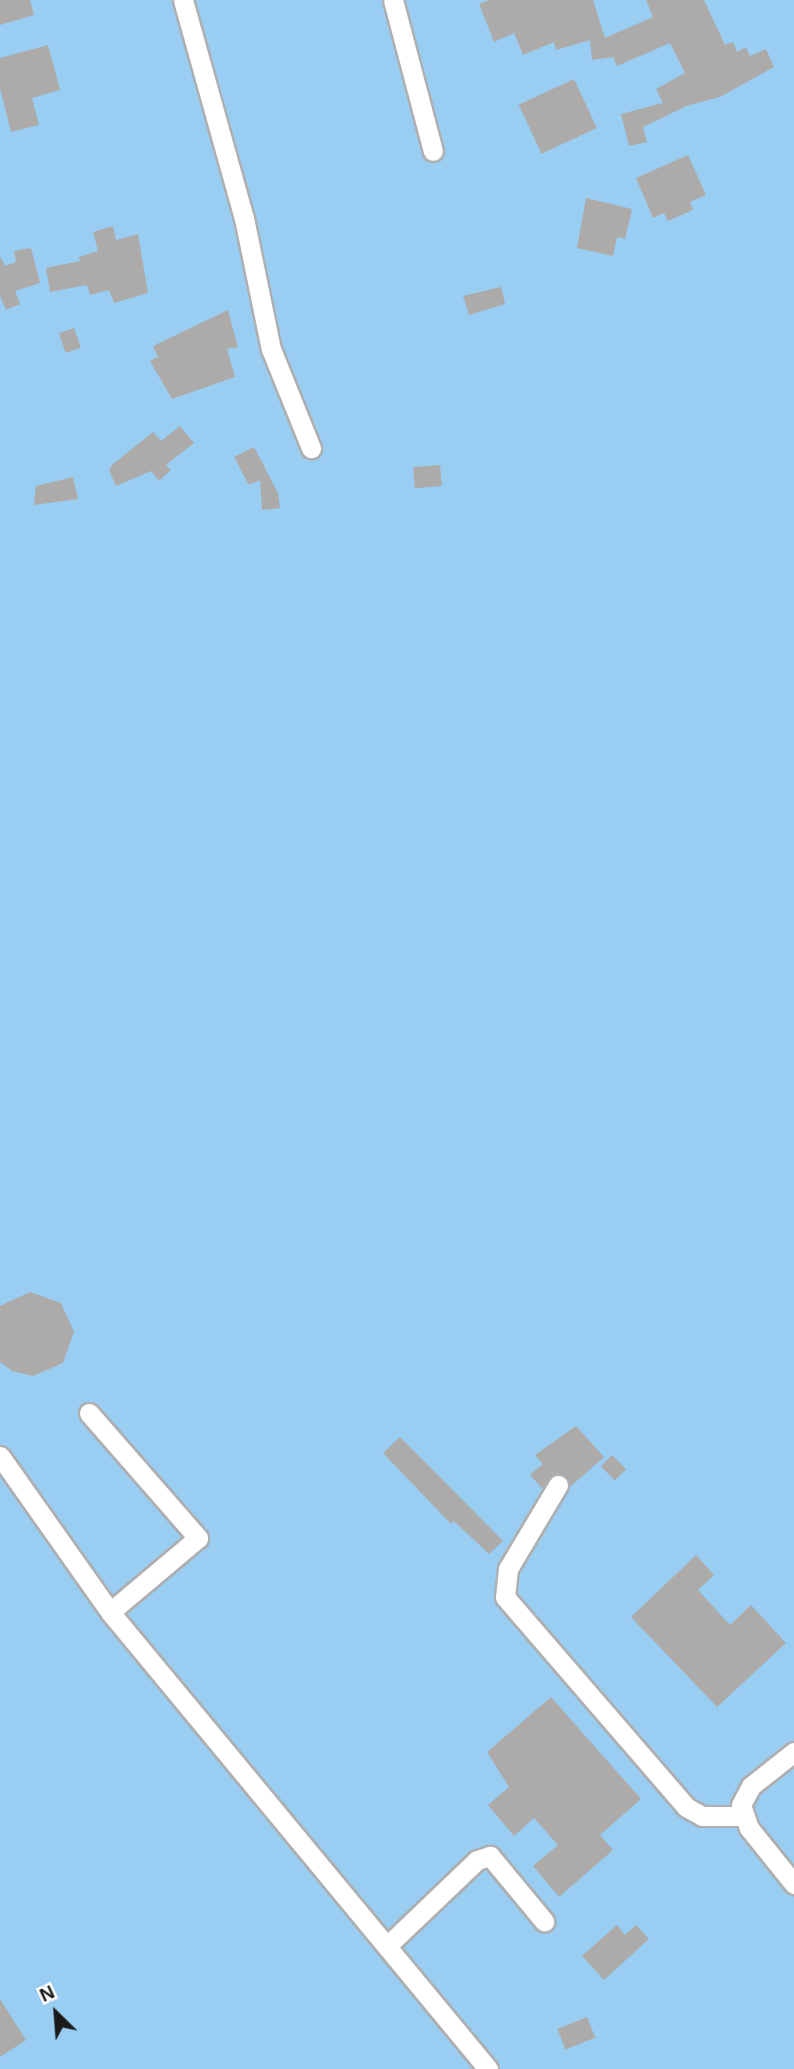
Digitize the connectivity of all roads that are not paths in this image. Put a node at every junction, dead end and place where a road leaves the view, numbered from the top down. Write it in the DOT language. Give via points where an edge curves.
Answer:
graph roads {
  1 [pos="183,0"];
  2 [pos="393,0"];
  3 [pos="433,151"];
  4 [pos="311,448"];
  5 [pos="89,1413"];
  6 [pos="0,1457"];
  7 [pos="558,1485"];
  8 [pos="110,1612"];
  9 [pos="794,1752"];
  10 [pos="743,1816"];
  11 [pos="794,1884"];
  12 [pos="544,1921"];
  13 [pos="387,1946"];
  14 [pos="488,2069"];
  1 -- 4 [label="street" via="244,218 271,349"];
  2 -- 3 [label="street"];
  5 -- 8 [label="street" via="198,1538"];
  6 -- 8 [label="street"];
  7 -- 10 [label="street" via="508,1569 505,1597 686,1807 702,1816"];
  8 -- 13 [label="street"];
  9 -- 10 [label="street" via="751,1786 741,1805"];
  10 -- 11 [label="street"];
  12 -- 13 [label="street" via="490,1856 478,1860"];
  13 -- 14 [label="street"];
}
